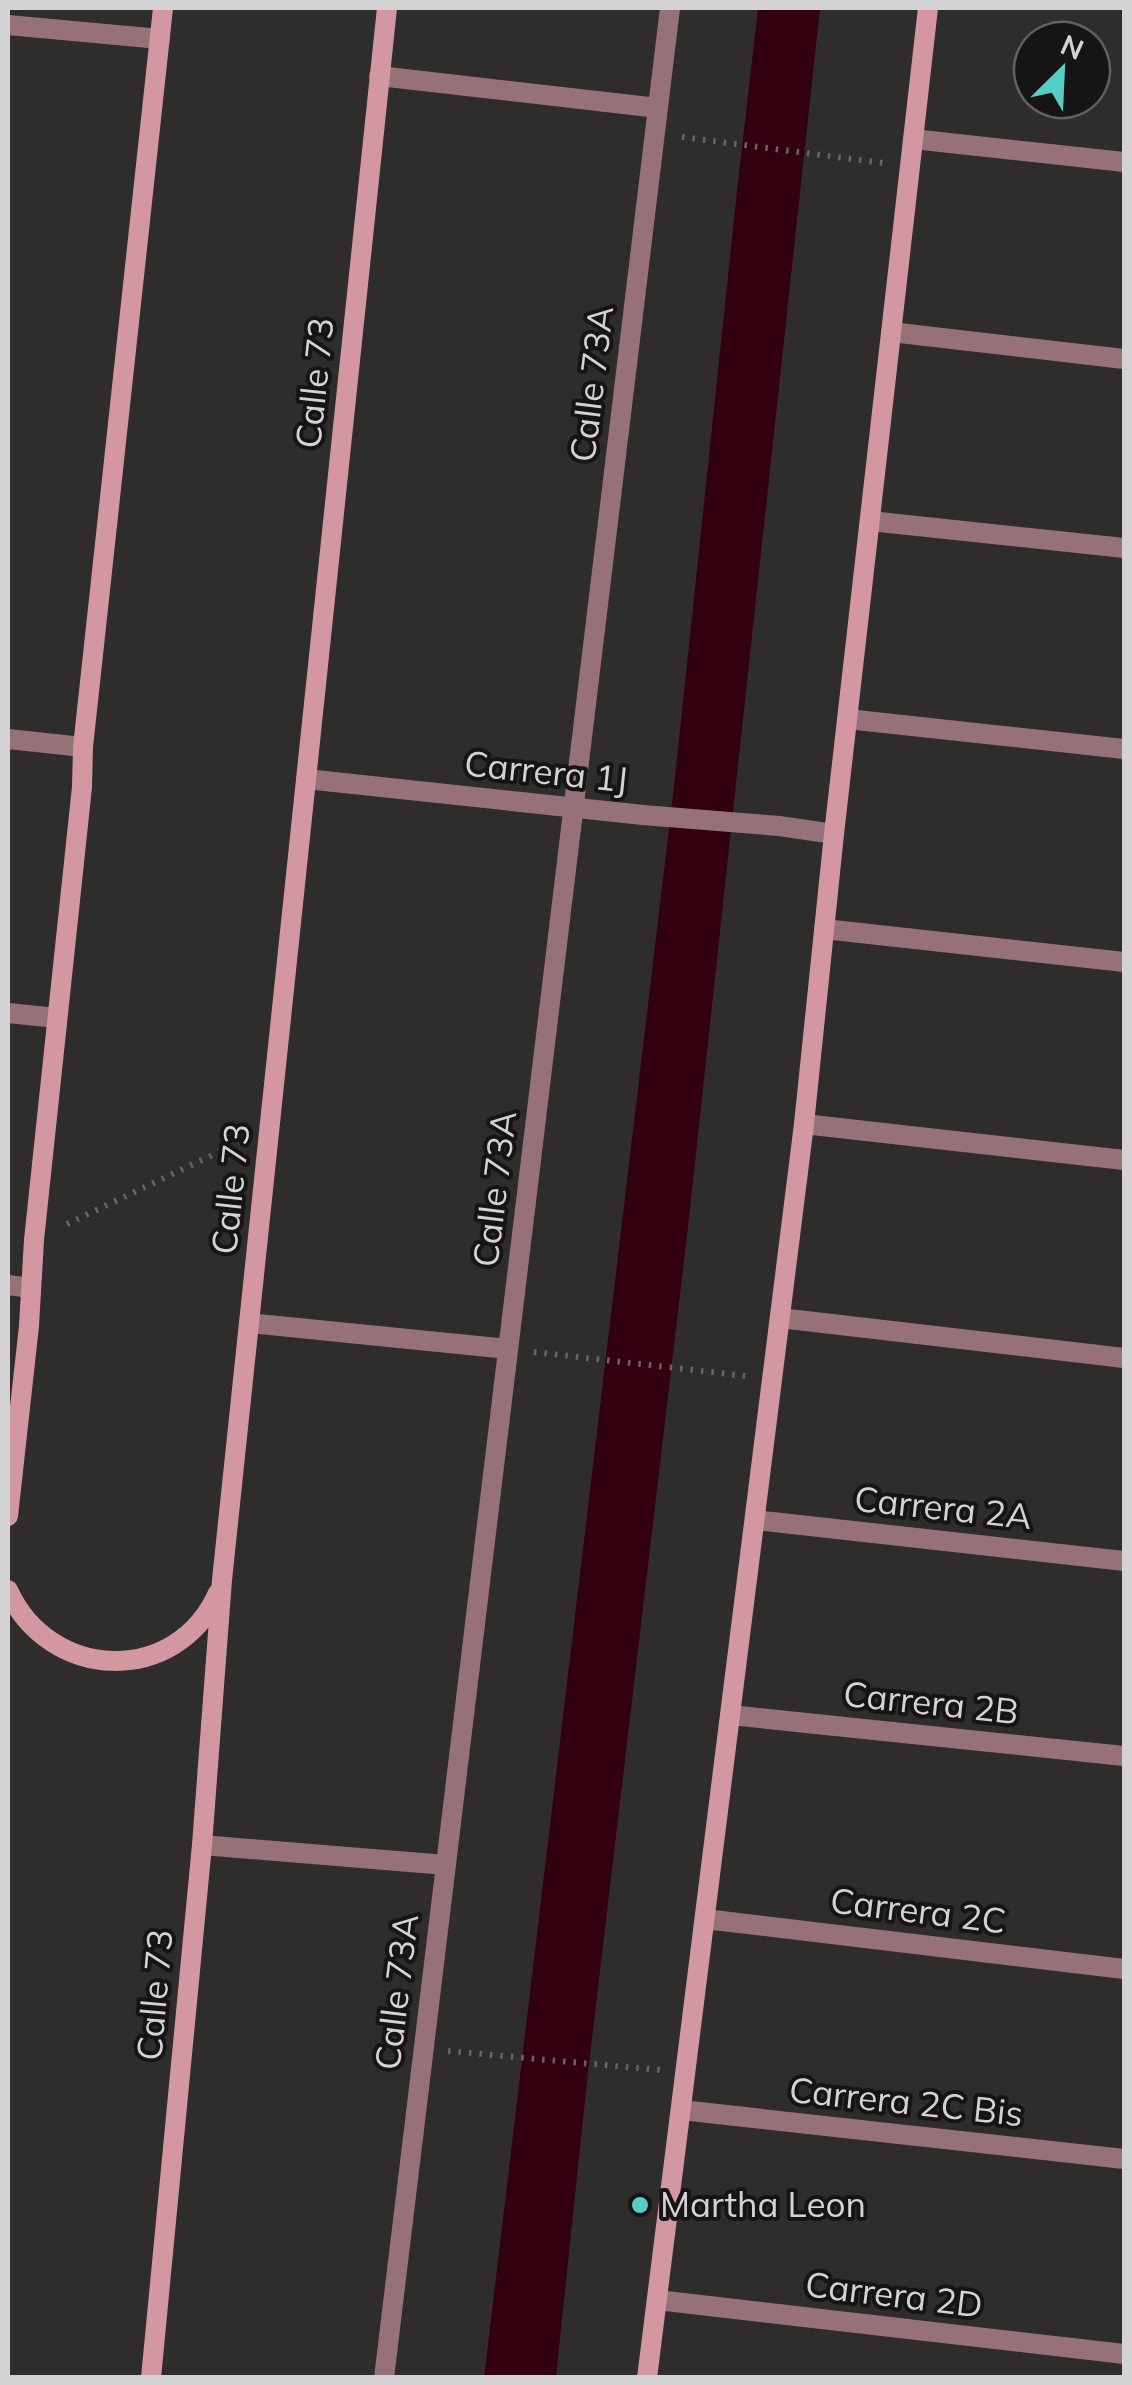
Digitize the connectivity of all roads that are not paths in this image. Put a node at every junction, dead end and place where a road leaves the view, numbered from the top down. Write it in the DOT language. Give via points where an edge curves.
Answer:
graph roads {
  1 [pos="163,8"];
  2 [pos="387,8"];
  3 [pos="670,8"];
  4 [pos="928,8"];
  5 [pos="8,25"];
  6 [pos="160,40"];
  7 [pos="380,76"];
  8 [pos="658,108"];
  9 [pos="913,139"];
  10 [pos="1124,162"];
  11 [pos="891,332"];
  12 [pos="1124,360"];
  13 [pos="870,520"];
  14 [pos="1124,548"];
  15 [pos="847,719"];
  16 [pos="8,739"];
  17 [pos="83,748"];
  18 [pos="1124,748"];
  19 [pos="306,779"];
  20 [pos="574,808"];
  21 [pos="834,834"];
  22 [pos="824,928"];
  23 [pos="1124,962"];
  24 [pos="8,1013"];
  25 [pos="57,1018"];
  26 [pos="804,1124"];
  27 [pos="1124,1160"];
  28 [pos="8,1285"];
  29 [pos="31,1288"];
  30 [pos="780,1318"];
  31 [pos="249,1322"];
  32 [pos="508,1349"];
  33 [pos="1124,1358"];
  34 [pos="8,1516"];
  35 [pos="754,1520"];
  36 [pos="1124,1560"];
  37 [pos="222,1580"];
  38 [pos="8,1590"];
  39 [pos="730,1715"];
  40 [pos="1124,1756"];
  41 [pos="202,1844"];
  42 [pos="446,1865"];
  43 [pos="705,1920"];
  44 [pos="1124,1968"];
  45 [pos="681,2110"];
  46 [pos="1124,2159"];
  47 [pos="657,2300"];
  48 [pos="1124,2354"];
  49 [pos="151,2378"];
  50 [pos="384,2378"];
  51 [pos="647,2378"];
  1 -- 6 [label="main road"];
  2 -- 7 [label="main road, Calle 73"];
  3 -- 8 [label="street, Calle 73A"];
  4 -- 9 [label="main road"];
  5 -- 6 [label="street"];
  6 -- 17 [label="main road"];
  7 -- 8 [label="street"];
  7 -- 19 [label="main road, Calle 73"];
  8 -- 20 [label="street, Calle 73A"];
  9 -- 10 [label="street"];
  9 -- 11 [label="main road"];
  11 -- 12 [label="street"];
  11 -- 13 [label="main road"];
  13 -- 14 [label="street"];
  13 -- 15 [label="main road"];
  15 -- 18 [label="street"];
  15 -- 21 [label="main road"];
  16 -- 17 [label="street"];
  17 -- 25 [label="main road"];
  19 -- 20 [label="street, Carrera 1J"];
  19 -- 31 [label="main road, Calle 73"];
  20 -- 21 [label="street, Carrera 1J"];
  20 -- 32 [label="street, Calle 73A"];
  21 -- 22 [label="main road"];
  22 -- 23 [label="street"];
  22 -- 26 [label="main road"];
  24 -- 25 [label="street"];
  25 -- 29 [label="main road"];
  26 -- 27 [label="street"];
  26 -- 30 [label="main road"];
  28 -- 29 [label="street"];
  29 -- 34 [label="main road"];
  30 -- 33 [label="street"];
  30 -- 35 [label="main road"];
  31 -- 32 [label="street"];
  31 -- 37 [label="main road, Calle 73"];
  32 -- 42 [label="street, Calle 73A"];
  35 -- 36 [label="street, Carrera 2A"];
  35 -- 39 [label="main road"];
  37 -- 38 [label="main road" via="208,1612 182,1639 149,1656 112,1662 76,1655 43,1637"];
  37 -- 41 [label="main road, Calle 73"];
  39 -- 40 [label="street, Carrera 2B"];
  39 -- 43 [label="main road"];
  41 -- 42 [label="street"];
  41 -- 49 [label="main road, Calle 73"];
  42 -- 50 [label="street, Calle 73A"];
  43 -- 44 [label="street, Carrera 2C"];
  43 -- 45 [label="main road"];
  45 -- 46 [label="street, Carrera 2C Bis"];
  45 -- 47 [label="main road"];
  47 -- 48 [label="street, Carrera 2D"];
  47 -- 51 [label="main road"];
}
